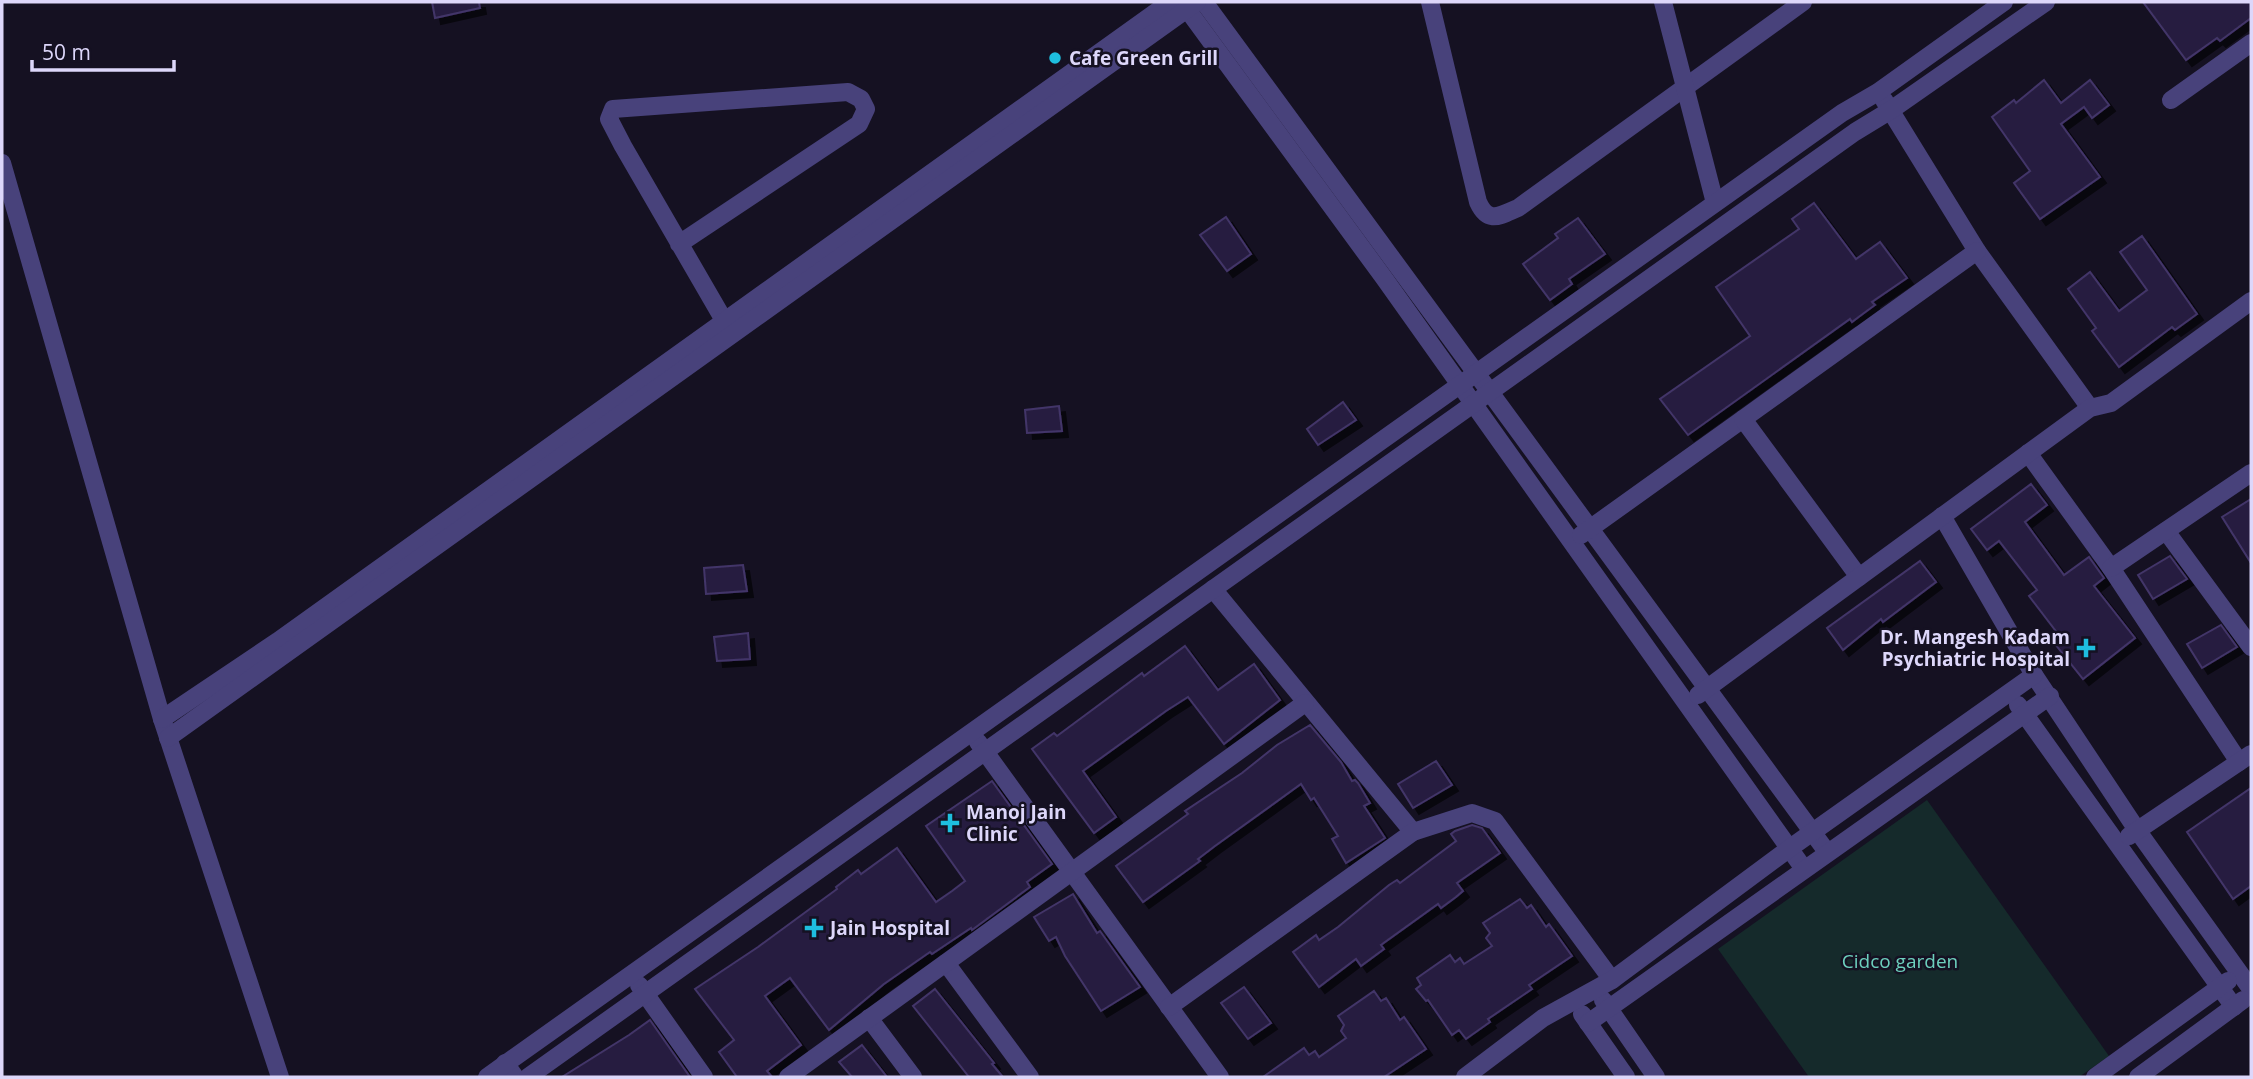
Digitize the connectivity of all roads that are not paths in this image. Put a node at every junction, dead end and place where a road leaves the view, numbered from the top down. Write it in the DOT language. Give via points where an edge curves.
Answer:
graph roads {
  1 [pos="1170,2"];
  2 [pos="1204,2"];
  3 [pos="1430,2"];
  4 [pos="1663,2"];
  5 [pos="1803,2"];
  6 [pos="2004,2"];
  7 [pos="2046,2"];
  8 [pos="1189,4"];
  9 [pos="2251,43"];
  10 [pos="1685,88"];
  11 [pos="1878,92"];
  12 [pos="2171,100"];
  13 [pos="1891,110"];
  14 [pos="2,163"];
  15 [pos="1714,203"];
  16 [pos="679,244"];
  17 [pos="1977,251"];
  18 [pos="2251,301"];
  19 [pos="729,328"];
  20 [pos="1475,373"];
  21 [pos="1459,384"];
  22 [pos="1489,392"];
  23 [pos="1473,404"];
  24 [pos="2090,408"];
  25 [pos="1743,419"];
  26 [pos="2028,453"];
  27 [pos="2251,473"];
  28 [pos="1279,512"];
  29 [pos="1942,516"];
  30 [pos="1590,528"];
  31 [pos="2166,531"];
  32 [pos="1293,533"];
  33 [pos="1572,542"];
  34 [pos="2111,568"];
  35 [pos="1859,577"];
  36 [pos="1213,589"];
  37 [pos="2251,647"];
  38 [pos="2034,675"];
  39 [pos="1707,688"];
  40 [pos="2009,693"];
  41 [pos="2050,696"];
  42 [pos="1305,703"];
  43 [pos="1686,703"];
  44 [pos="2023,713"];
  45 [pos="162,719"];
  46 [pos="971,732"];
  47 [pos="168,738"];
  48 [pos="984,752"];
  49 [pos="2245,758"];
  50 [pos="2137,830"];
  51 [pos="1413,832"];
  52 [pos="1812,832"];
  53 [pos="2117,844"];
  54 [pos="1790,849"];
  55 [pos="1827,852"];
  56 [pos="1804,869"];
  57 [pos="1072,873"];
  58 [pos="946,963"];
  59 [pos="2239,972"];
  60 [pos="630,974"];
  61 [pos="1612,980"];
  62 [pos="2220,987"];
  63 [pos="1596,988"];
  64 [pos="2251,992"];
  65 [pos="645,994"];
  66 [pos="1573,1002"];
  67 [pos="1169,1007"];
  68 [pos="2234,1007"];
  69 [pos="1607,1009"];
  70 [pos="869,1018"];
  71 [pos="1588,1023"];
  72 [pos="498,1074"];
  73 [pos="795,1075"];
  74 [pos="280,1077"];
  75 [pos="528,1077"];
  76 [pos="704,1077"];
  77 [pos="913,1077"];
  78 [pos="1030,1077"];
  79 [pos="1220,1077"];
  80 [pos="1465,1077"];
  81 [pos="1626,1077"];
  82 [pos="1656,1077"];
  83 [pos="2095,1077"];
  84 [pos="2138,1077"];
  1 -- 19 [label="street"];
  2 -- 20 [label="street"];
  3 -- 10 [label="street" via="1478,202 1491,217 1518,208"];
  4 -- 10 [label="street"];
  5 -- 10 [label="street"];
  6 -- 11 [label="street"];
  7 -- 13 [label="street"];
  8 -- 19 [label="street"];
  8 -- 21 [label="street"];
  9 -- 12 [label="street"];
  10 -- 15 [label="street"];
  11 -- 13 [label="street"];
  11 -- 15 [label="street"];
  13 -- 17 [label="street"];
  13 -- 22 [label="street"];
  14 -- 45 [label="street"];
  15 -- 20 [label="street"];
  16 -- 16 [label="street" via="859,124 866,109 861,99 848,92 613,108 609,119"];
  16 -- 19 [label="street"];
  17 -- 24 [label="street"];
  17 -- 25 [label="street"];
  18 -- 24 [label="street" via="2111,402"];
  19 -- 45 [label="street"];
  19 -- 47 [label="street"];
  20 -- 21 [label="street"];
  20 -- 22 [label="street"];
  21 -- 23 [label="street"];
  21 -- 28 [label="street"];
  22 -- 23 [label="street"];
  22 -- 30 [label="street"];
  23 -- 32 [label="street"];
  23 -- 33 [label="street"];
  24 -- 26 [label="street"];
  25 -- 30 [label="street"];
  25 -- 35 [label="street"];
  26 -- 29 [label="street"];
  26 -- 34 [label="street"];
  27 -- 31 [label="street"];
  28 -- 32 [label="street"];
  28 -- 46 [label="street"];
  29 -- 35 [label="street"];
  29 -- 38 [label="street"];
  30 -- 33 [label="street"];
  30 -- 39 [label="street"];
  31 -- 34 [label="street"];
  31 -- 37 [label="street"];
  32 -- 36 [label="street"];
  33 -- 43 [label="street"];
  34 -- 49 [label="street"];
  35 -- 39 [label="street"];
  36 -- 42 [label="street"];
  36 -- 48 [label="street"];
  38 -- 40 [label="street"];
  38 -- 41 [label="street"];
  39 -- 43 [label="street"];
  39 -- 52 [label="street"];
  40 -- 44 [label="street"];
  40 -- 52 [label="street"];
  41 -- 44 [label="street"];
  41 -- 50 [label="street"];
  42 -- 51 [label="street"];
  42 -- 57 [label="street"];
  43 -- 54 [label="street"];
  44 -- 53 [label="street"];
  44 -- 55 [label="street"];
  45 -- 47 [label="street"];
  46 -- 48 [label="street"];
  46 -- 60 [label="street"];
  47 -- 74 [label="street"];
  48 -- 57 [label="street"];
  48 -- 65 [label="street"];
  49 -- 50 [label="street"];
  50 -- 53 [label="street"];
  50 -- 59 [label="street"];
  51 -- 61 [label="street" via="1472,813 1494,821"];
  51 -- 67 [label="street"];
  52 -- 54 [label="street"];
  52 -- 55 [label="street"];
  53 -- 62 [label="street"];
  54 -- 56 [label="street"];
  54 -- 61 [label="street"];
  55 -- 56 [label="street"];
  56 -- 69 [label="street"];
  57 -- 58 [label="street"];
  57 -- 67 [label="street"];
  58 -- 70 [label="street"];
  58 -- 78 [label="street"];
  59 -- 62 [label="street"];
  59 -- 64 [label="street"];
  60 -- 65 [label="street"];
  60 -- 72 [label="street"];
  61 -- 63 [label="street"];
  62 -- 68 [label="street"];
  62 -- 83 [label="street"];
  63 -- 66 [label="street"];
  63 -- 69 [label="street"];
  64 -- 68 [label="street"];
  65 -- 75 [label="street"];
  65 -- 76 [label="street"];
  66 -- 71 [label="street"];
  66 -- 80 [label="street" via="1543,1018"];
  67 -- 79 [label="street"];
  68 -- 84 [label="street"];
  69 -- 71 [label="street"];
  69 -- 82 [label="street"];
  70 -- 73 [label="street"];
  70 -- 77 [label="street"];
  71 -- 81 [label="street"];
}
